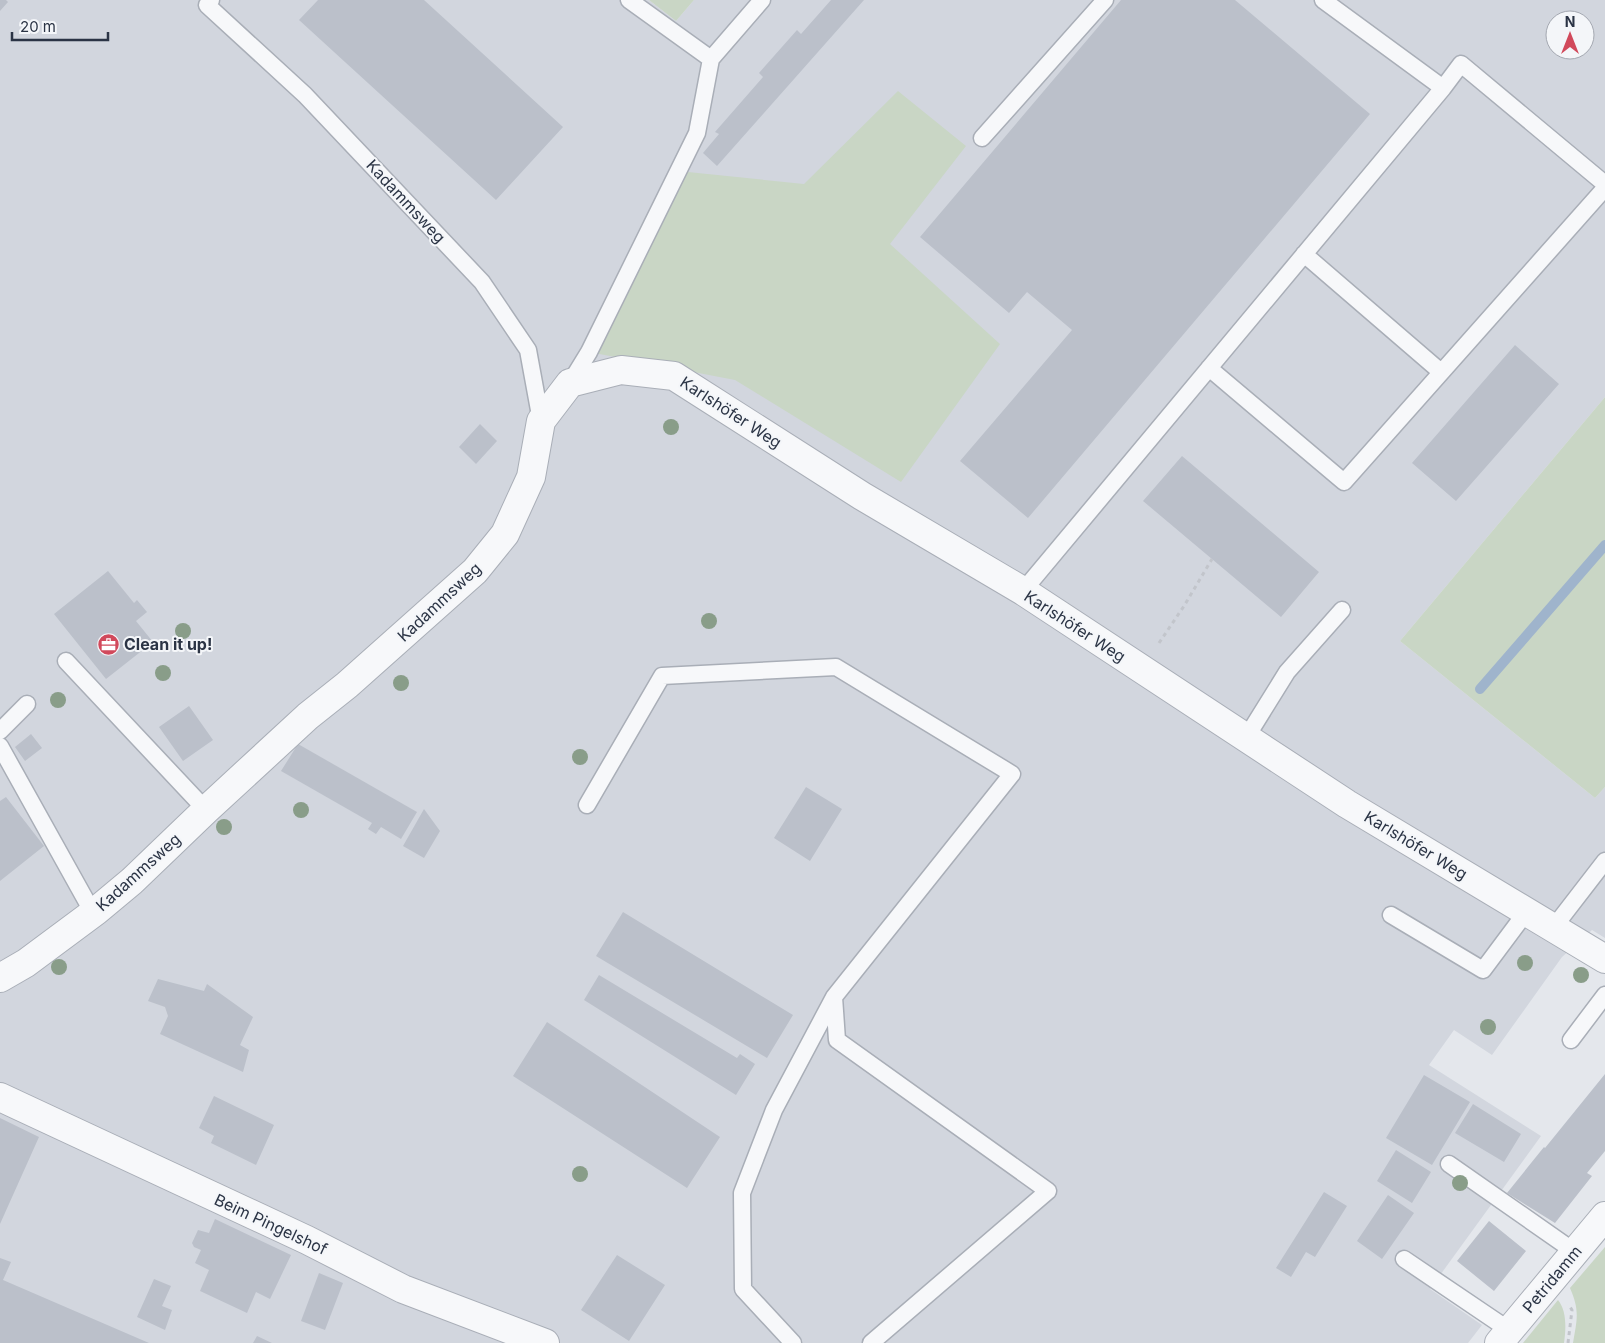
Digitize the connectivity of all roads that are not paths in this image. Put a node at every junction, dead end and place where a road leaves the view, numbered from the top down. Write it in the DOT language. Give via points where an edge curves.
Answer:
graph roads {
  1 [pos="629,0"];
  2 [pos="762,0"];
  3 [pos="1105,0"];
  4 [pos="1323,0"];
  5 [pos="209,2"];
  6 [pos="711,59"];
  7 [pos="1443,88"];
  8 [pos="982,138"];
  9 [pos="1605,184"];
  10 [pos="1605,188"];
  11 [pos="1304,254"];
  12 [pos="1209,368"];
  13 [pos="1441,372"];
  14 [pos="570,383"];
  15 [pos="541,421"];
  16 [pos="1023,591"];
  17 [pos="1342,610"];
  18 [pos="66,661"];
  19 [pos="28,704"];
  20 [pos="0,731"];
  21 [pos="1246,738"];
  22 [pos="0,746"];
  23 [pos="587,805"];
  24 [pos="206,810"];
  25 [pos="1605,861"];
  26 [pos="1527,911"];
  27 [pos="93,913"];
  28 [pos="1391,915"];
  29 [pos="1554,927"];
  30 [pos="1605,959"];
  31 [pos="0,978"];
  32 [pos="1605,995"];
  33 [pos="834,997"];
  34 [pos="1571,1040"];
  35 [pos="0,1097"];
  36 [pos="1449,1164"];
  37 [pos="1605,1216"];
  38 [pos="1575,1252"];
  39 [pos="1404,1259"];
  40 [pos="1504,1336"];
  41 [pos="546,1343"];
  42 [pos="793,1343"];
  43 [pos="871,1343"];
  1 -- 6 [label="lane"];
  2 -- 6 [label="lane"];
  3 -- 8 [label="lane"];
  4 -- 7 [label="lane"];
  5 -- 15 [label="lane, Kadammsweg" via="305,95 482,282 528,350"];
  6 -- 14 [label="lane" via="697,133 589,352"];
  7 -- 9 [label="lane" via="1461,64"];
  7 -- 11 [label="lane"];
  10 -- 13 [label="lane"];
  11 -- 12 [label="lane"];
  11 -- 13 [label="lane"];
  12 -- 13 [label="lane" via="1344,482"];
  12 -- 16 [label="lane"];
  14 -- 15 [label="street"];
  14 -- 16 [label="street, Karlshöfer Weg" via="621,370 674,376 862,496"];
  15 -- 24 [label="street, Kadammsweg" via="531,477 505,534 475,571 308,716"];
  16 -- 21 [label="street, Karlshöfer Weg"];
  17 -- 21 [label="lane" via="1287,672"];
  18 -- 24 [label="lane"];
  19 -- 20 [label="lane"];
  21 -- 26 [label="street, Karlshöfer Weg" via="1347,804"];
  22 -- 27 [label="lane"];
  23 -- 33 [label="lane" via="662,676 836,667 1012,774"];
  24 -- 27 [label="street, Kadammsweg" via="132,881"];
  25 -- 29 [label="lane"];
  26 -- 28 [label="lane" via="1483,970"];
  26 -- 29 [label="street, Karlshöfer Weg"];
  27 -- 31 [label="street, Kadammsweg" via="26,963"];
  29 -- 30 [label="street, Karlshöfer Weg"];
  32 -- 34 [label="lane"];
  33 -- 42 [label="lane" via="774,1110 742,1193 743,1289"];
  33 -- 43 [label="lane" via="837,1040 1048,1191"];
  35 -- 41 [label="street, Beim Pingelshof" via="307,1240 403,1289"];
  36 -- 38 [label="lane"];
  37 -- 38 [label="street, Petridamm"];
  38 -- 40 [label="street, Petridamm"];
  39 -- 40 [label="lane"];
}
